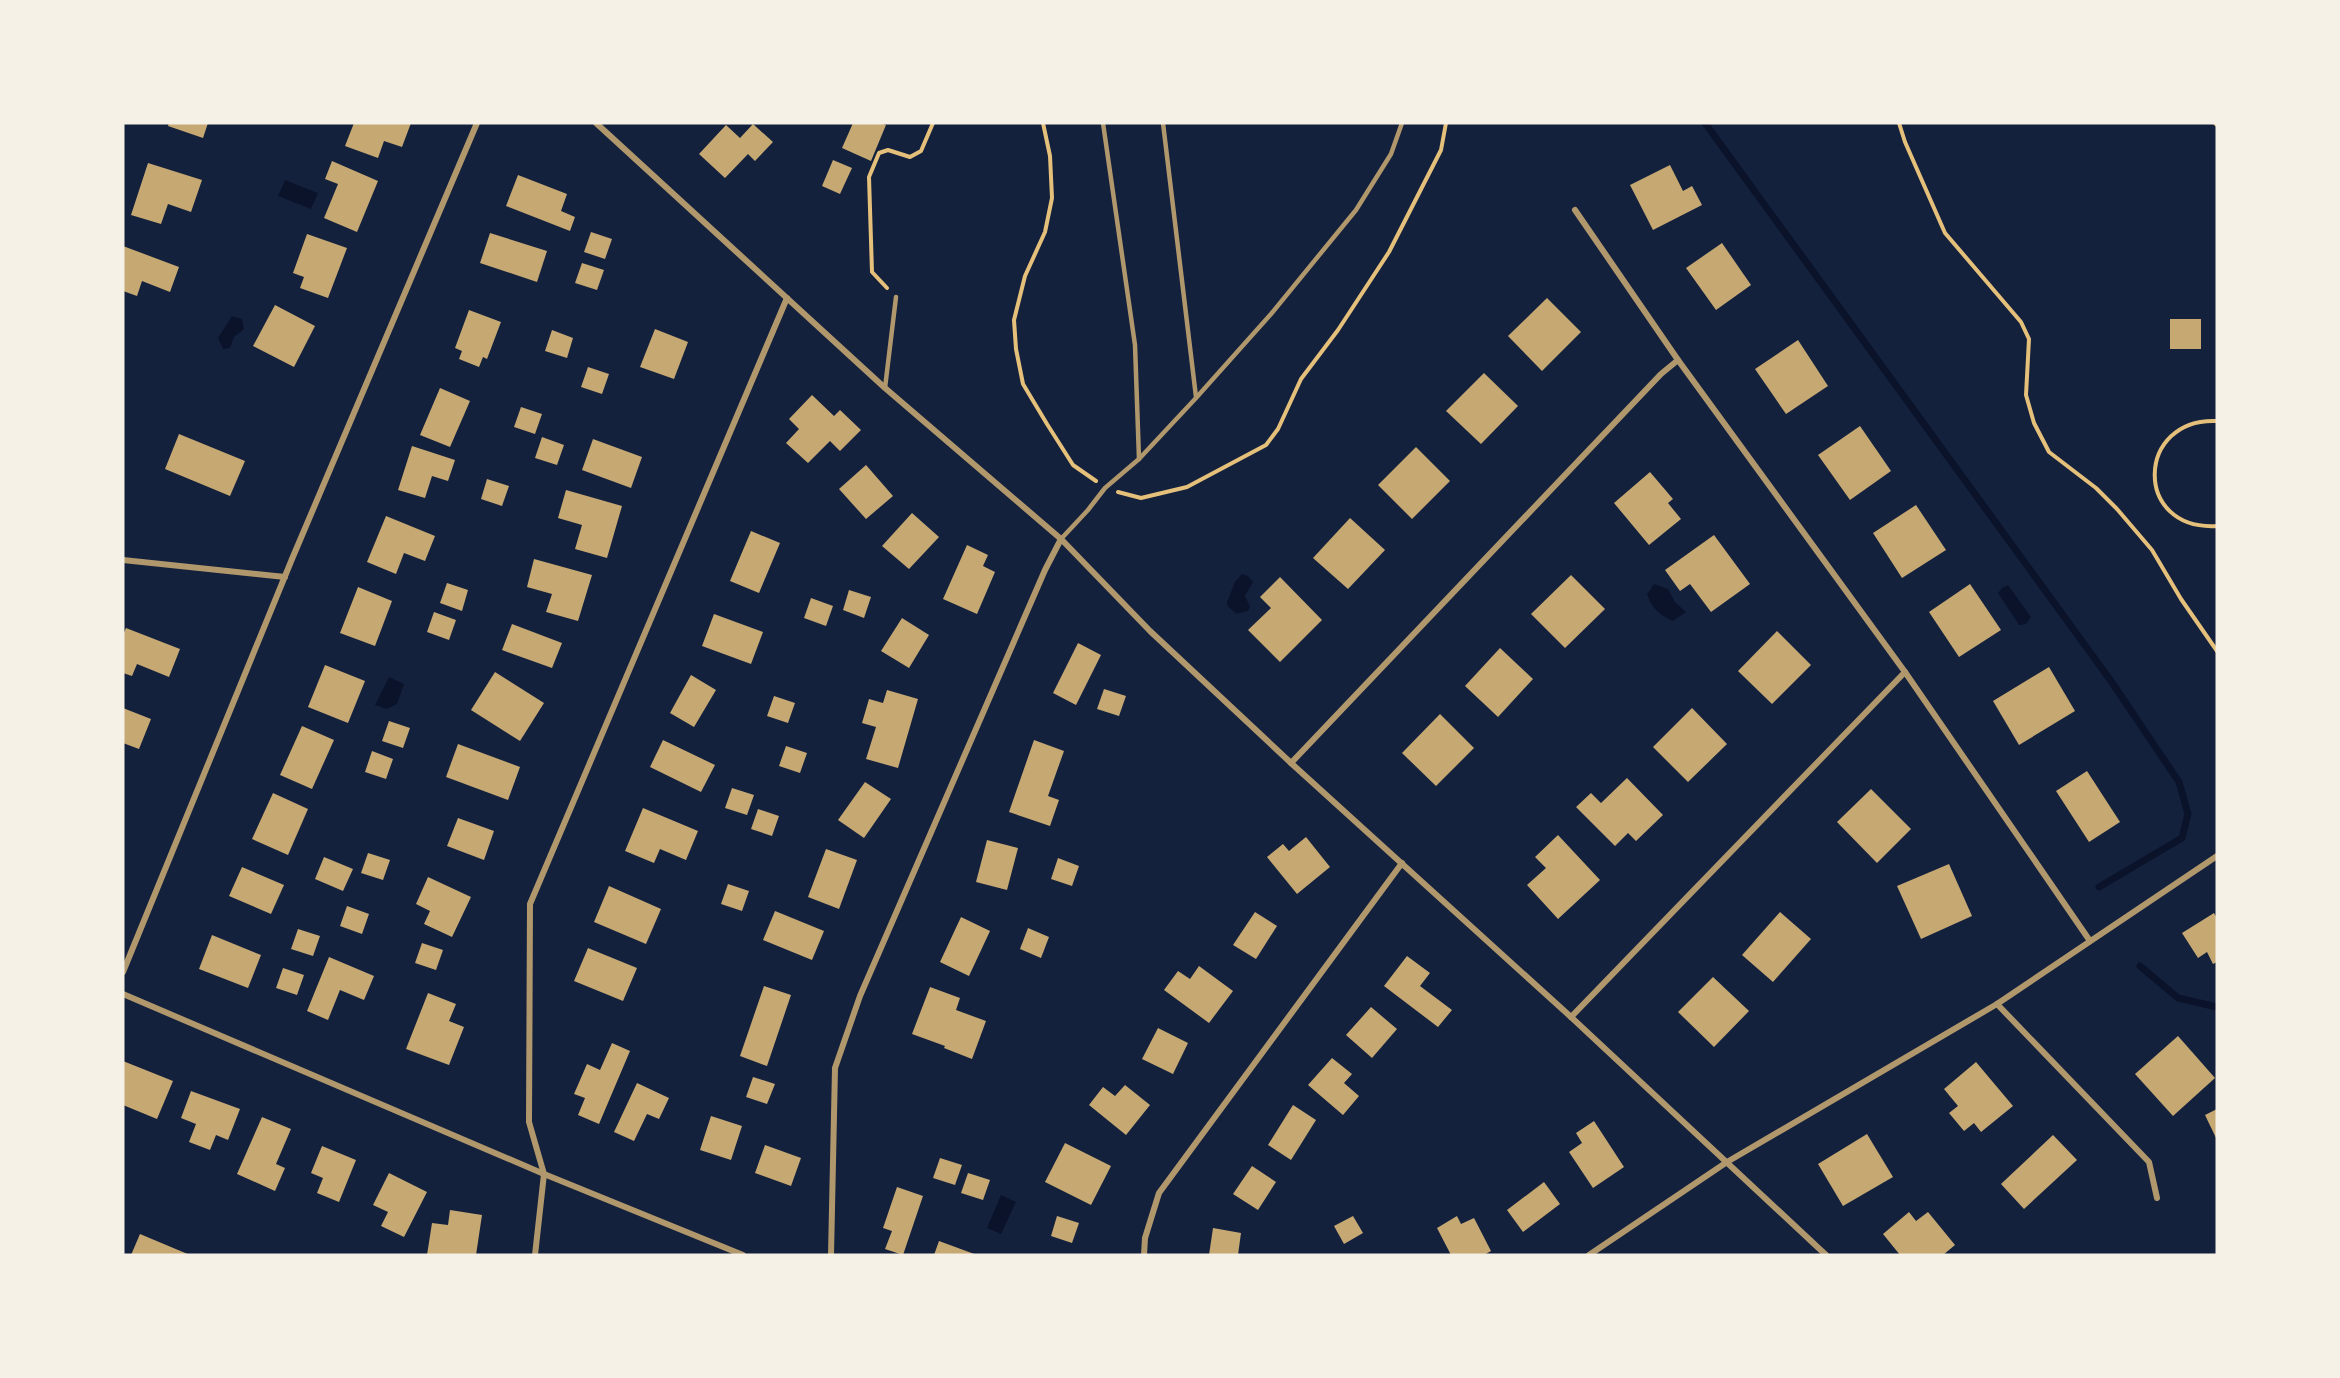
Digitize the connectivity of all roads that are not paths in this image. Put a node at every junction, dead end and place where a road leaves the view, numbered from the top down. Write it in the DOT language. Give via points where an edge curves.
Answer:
graph roads {
  1 [pos="477,123"];
  2 [pos="596,123"];
  3 [pos="1103,123"];
  4 [pos="1163,123"];
  5 [pos="1402,123"];
  6 [pos="1575,210"];
  7 [pos="896,297"];
  8 [pos="787,298"];
  9 [pos="1678,360"];
  10 [pos="885,388"];
  11 [pos="1196,398"];
  12 [pos="1139,459"];
  13 [pos="1061,539"];
  14 [pos="123,560"];
  15 [pos="285,578"];
  16 [pos="1905,672"];
  17 [pos="1291,763"];
  18 [pos="2217,856"];
  19 [pos="1402,863"];
  20 [pos="2090,941"];
  21 [pos="123,972"];
  22 [pos="123,994"];
  23 [pos="1996,1004"];
  24 [pos="1571,1017"];
  25 [pos="1727,1162"];
  26 [pos="544,1174"];
  27 [pos="2157,1198"];
  28 [pos="535,1255"];
  29 [pos="743,1255"];
  30 [pos="831,1255"];
  31 [pos="1144,1255"];
  32 [pos="1589,1255"];
  33 [pos="1827,1255"];
  1 -- 15 [label="street"];
  2 -- 8 [label="street"];
  3 -- 12 [label="lane" via="1135,345"];
  4 -- 11 [label="lane"];
  5 -- 11 [label="lane" via="1391,154 1356,210"];
  6 -- 9 [label="street"];
  7 -- 10 [label="lane"];
  8 -- 10 [label="street"];
  8 -- 26 [label="street" via="530,904 529,1122"];
  9 -- 16 [label="street"];
  9 -- 17 [label="street"];
  10 -- 13 [label="street"];
  11 -- 12 [label="lane"];
  12 -- 13 [label="lane" via="1105,488"];
  13 -- 17 [label="street" via="1150,631"];
  13 -- 30 [label="street" via="865,985 835,1068"];
  14 -- 15 [label="street"];
  15 -- 21 [label="street"];
  16 -- 20 [label="street"];
  16 -- 24 [label="street"];
  17 -- 19 [label="street"];
  18 -- 20 [label="street"];
  19 -- 24 [label="street"];
  19 -- 31 [label="street" via="1159,1193 1145,1238"];
  20 -- 23 [label="street"];
  22 -- 26 [label="street"];
  23 -- 25 [label="street"];
  23 -- 27 [label="street" via="2149,1162"];
  24 -- 25 [label="street"];
  25 -- 32 [label="street"];
  25 -- 33 [label="street"];
  26 -- 28 [label="street"];
  26 -- 29 [label="street"];
}
